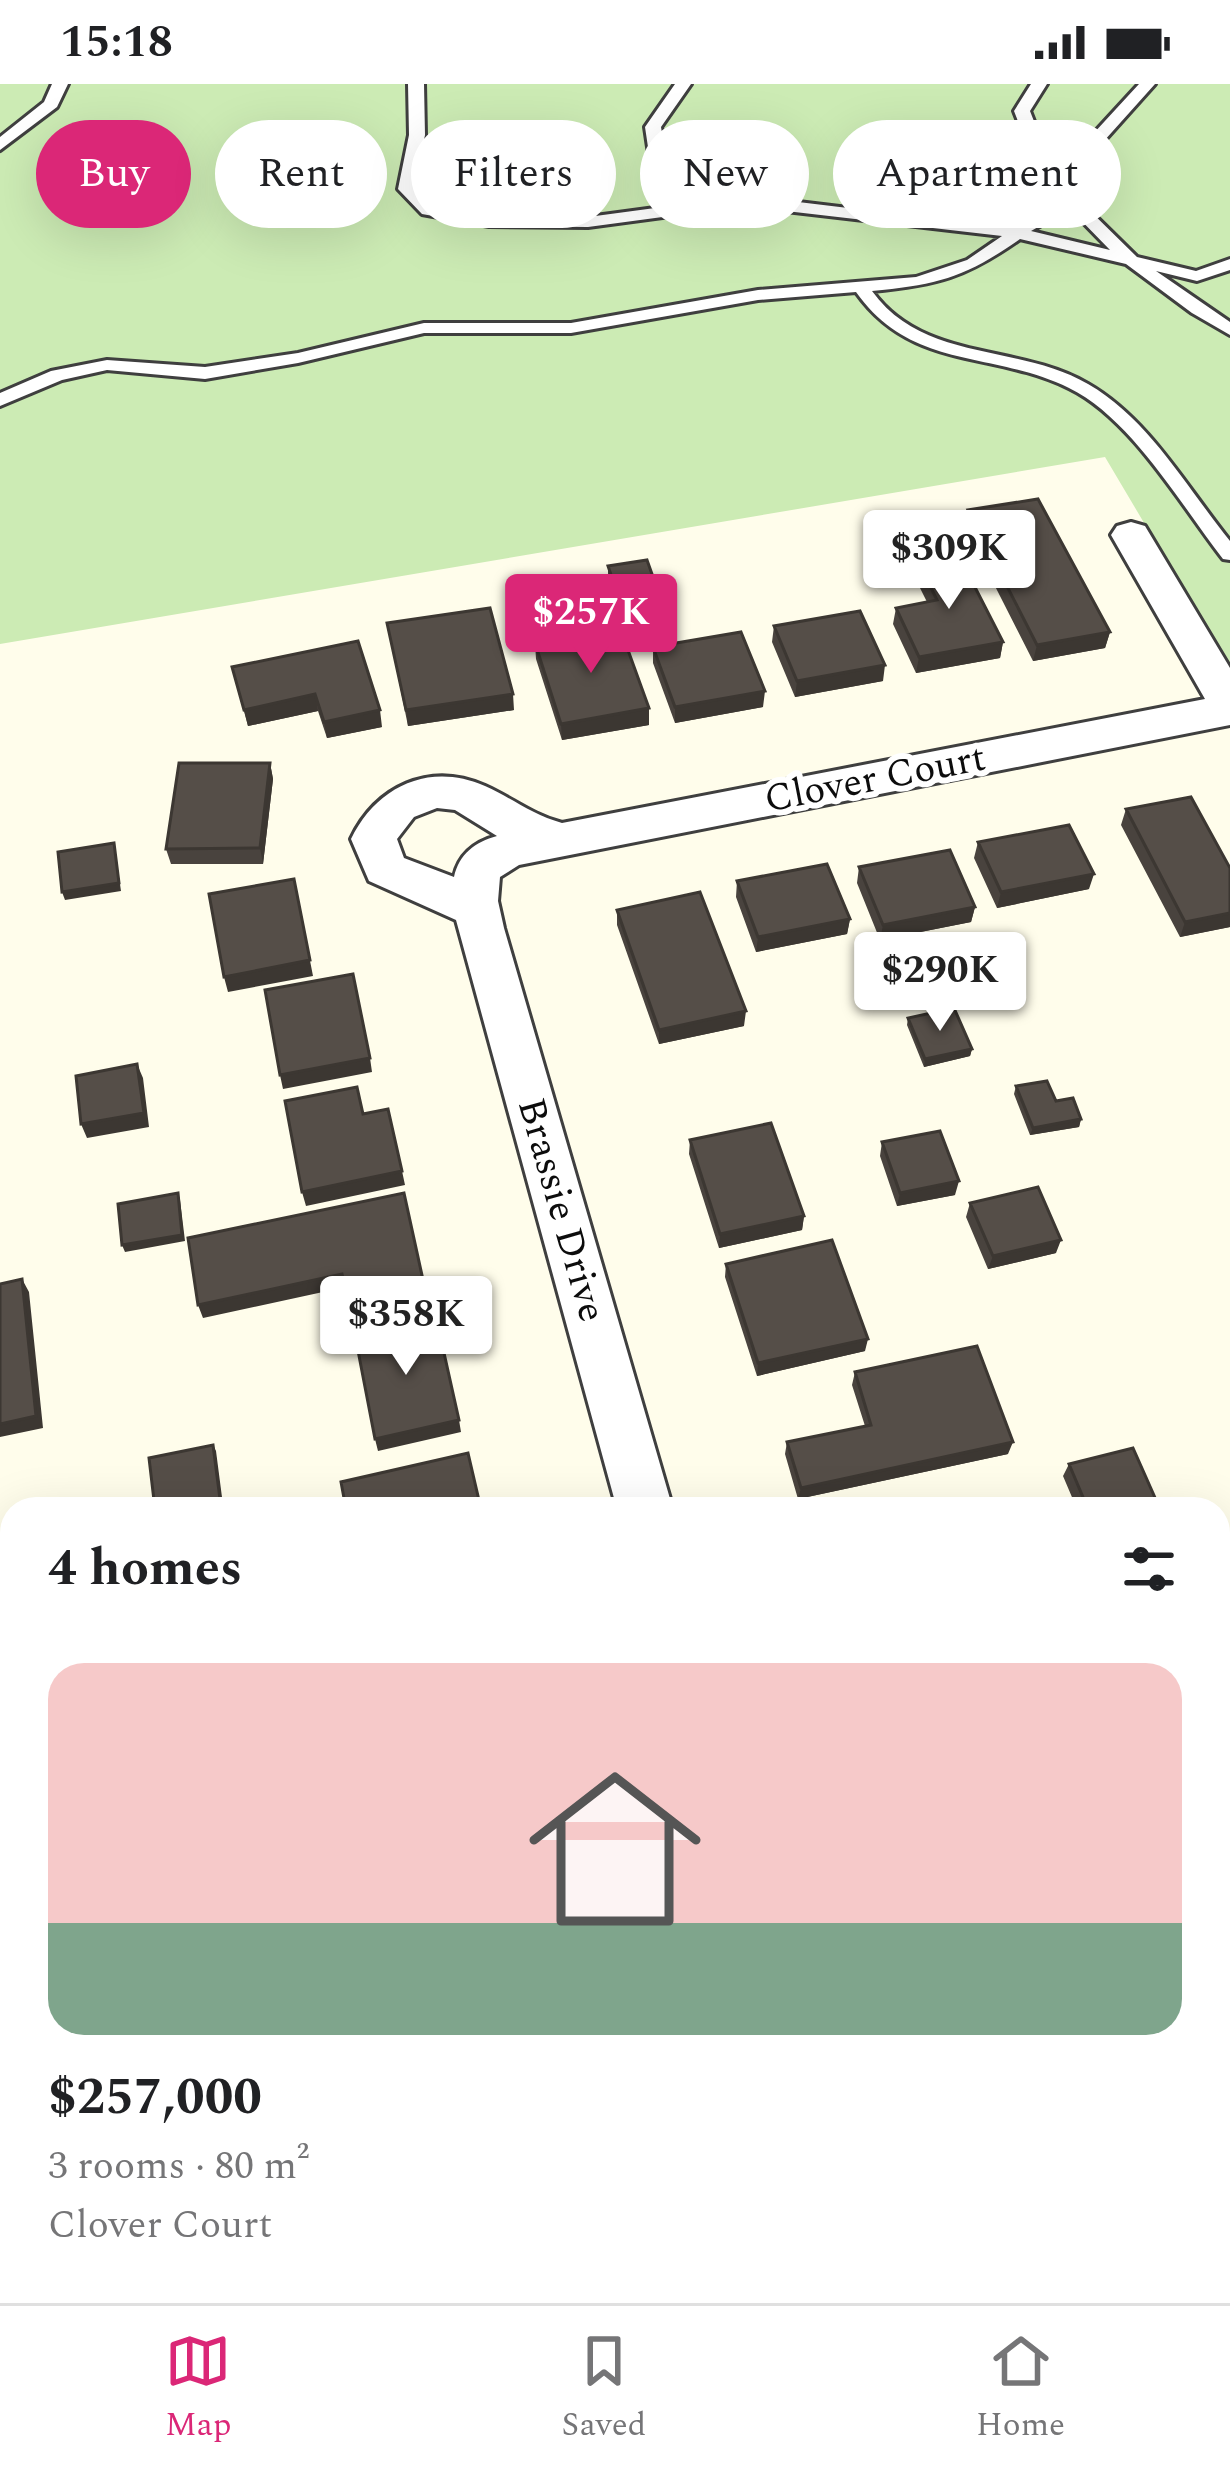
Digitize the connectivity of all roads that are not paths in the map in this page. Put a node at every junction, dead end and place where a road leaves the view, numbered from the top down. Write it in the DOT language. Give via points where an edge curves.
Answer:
graph roads {
  1 [pos="60,84"];
  2 [pos="416,84"];
  3 [pos="683,84"];
  4 [pos="1039,84"];
  5 [pos="1147,84"];
  6 [pos="658,120"];
  7 [pos="1025,120"];
  8 [pos="1115,120"];
  9 [pos="0,145"];
  10 [pos="809,209"];
  11 [pos="640,215"];
  12 [pos="1026,228"];
  13 [pos="1098,228"];
  14 [pos="1017,233"];
  15 [pos="1128,260"];
  16 [pos="1230,264"];
  17 [pos="863,290"];
  18 [pos="1230,330"];
  19 [pos="0,400"];
  20 [pos="1131,535"];
  21 [pos="1230,554"];
  22 [pos="1230,708"];
  23 [pos="540,844"];
  24 [pos="478,912"];
  25 [pos="642,1497"];
  1 -- 9 [label="lane" via="50,104"];
  2 -- 11 [label="lane" via="406,189 428,212 489,221"];
  3 -- 6 [label="lane"];
  4 -- 7 [label="lane"];
  5 -- 8 [label="lane"];
  10 -- 14 [label="lane"];
  12 -- 14 [label="lane"];
  13 -- 15 [label="lane"];
  14 -- 15 [label="lane"];
  14 -- 17 [label="lane" via="973,263"];
  15 -- 16 [label="lane" via="1197,276"];
  15 -- 18 [label="lane"];
  17 -- 19 [label="lane" via="758,295 571,328 424,328 206,373 107,365"];
  17 -- 21 [label="lane" via="874,313 918,340 1079,385 1128,425"];
  20 -- 22 [label="street"];
  22 -- 23 [label="street, Clover Court"];
  23 -- 24 [label="street, Brassie Drive" via="494,854 477,871"];
  23 -- 24 [label="street" via="465,796 446,792 390,810 374,839 385,869 418,887 456,892"];
  24 -- 25 [label="street, Brassie Drive"];
}
